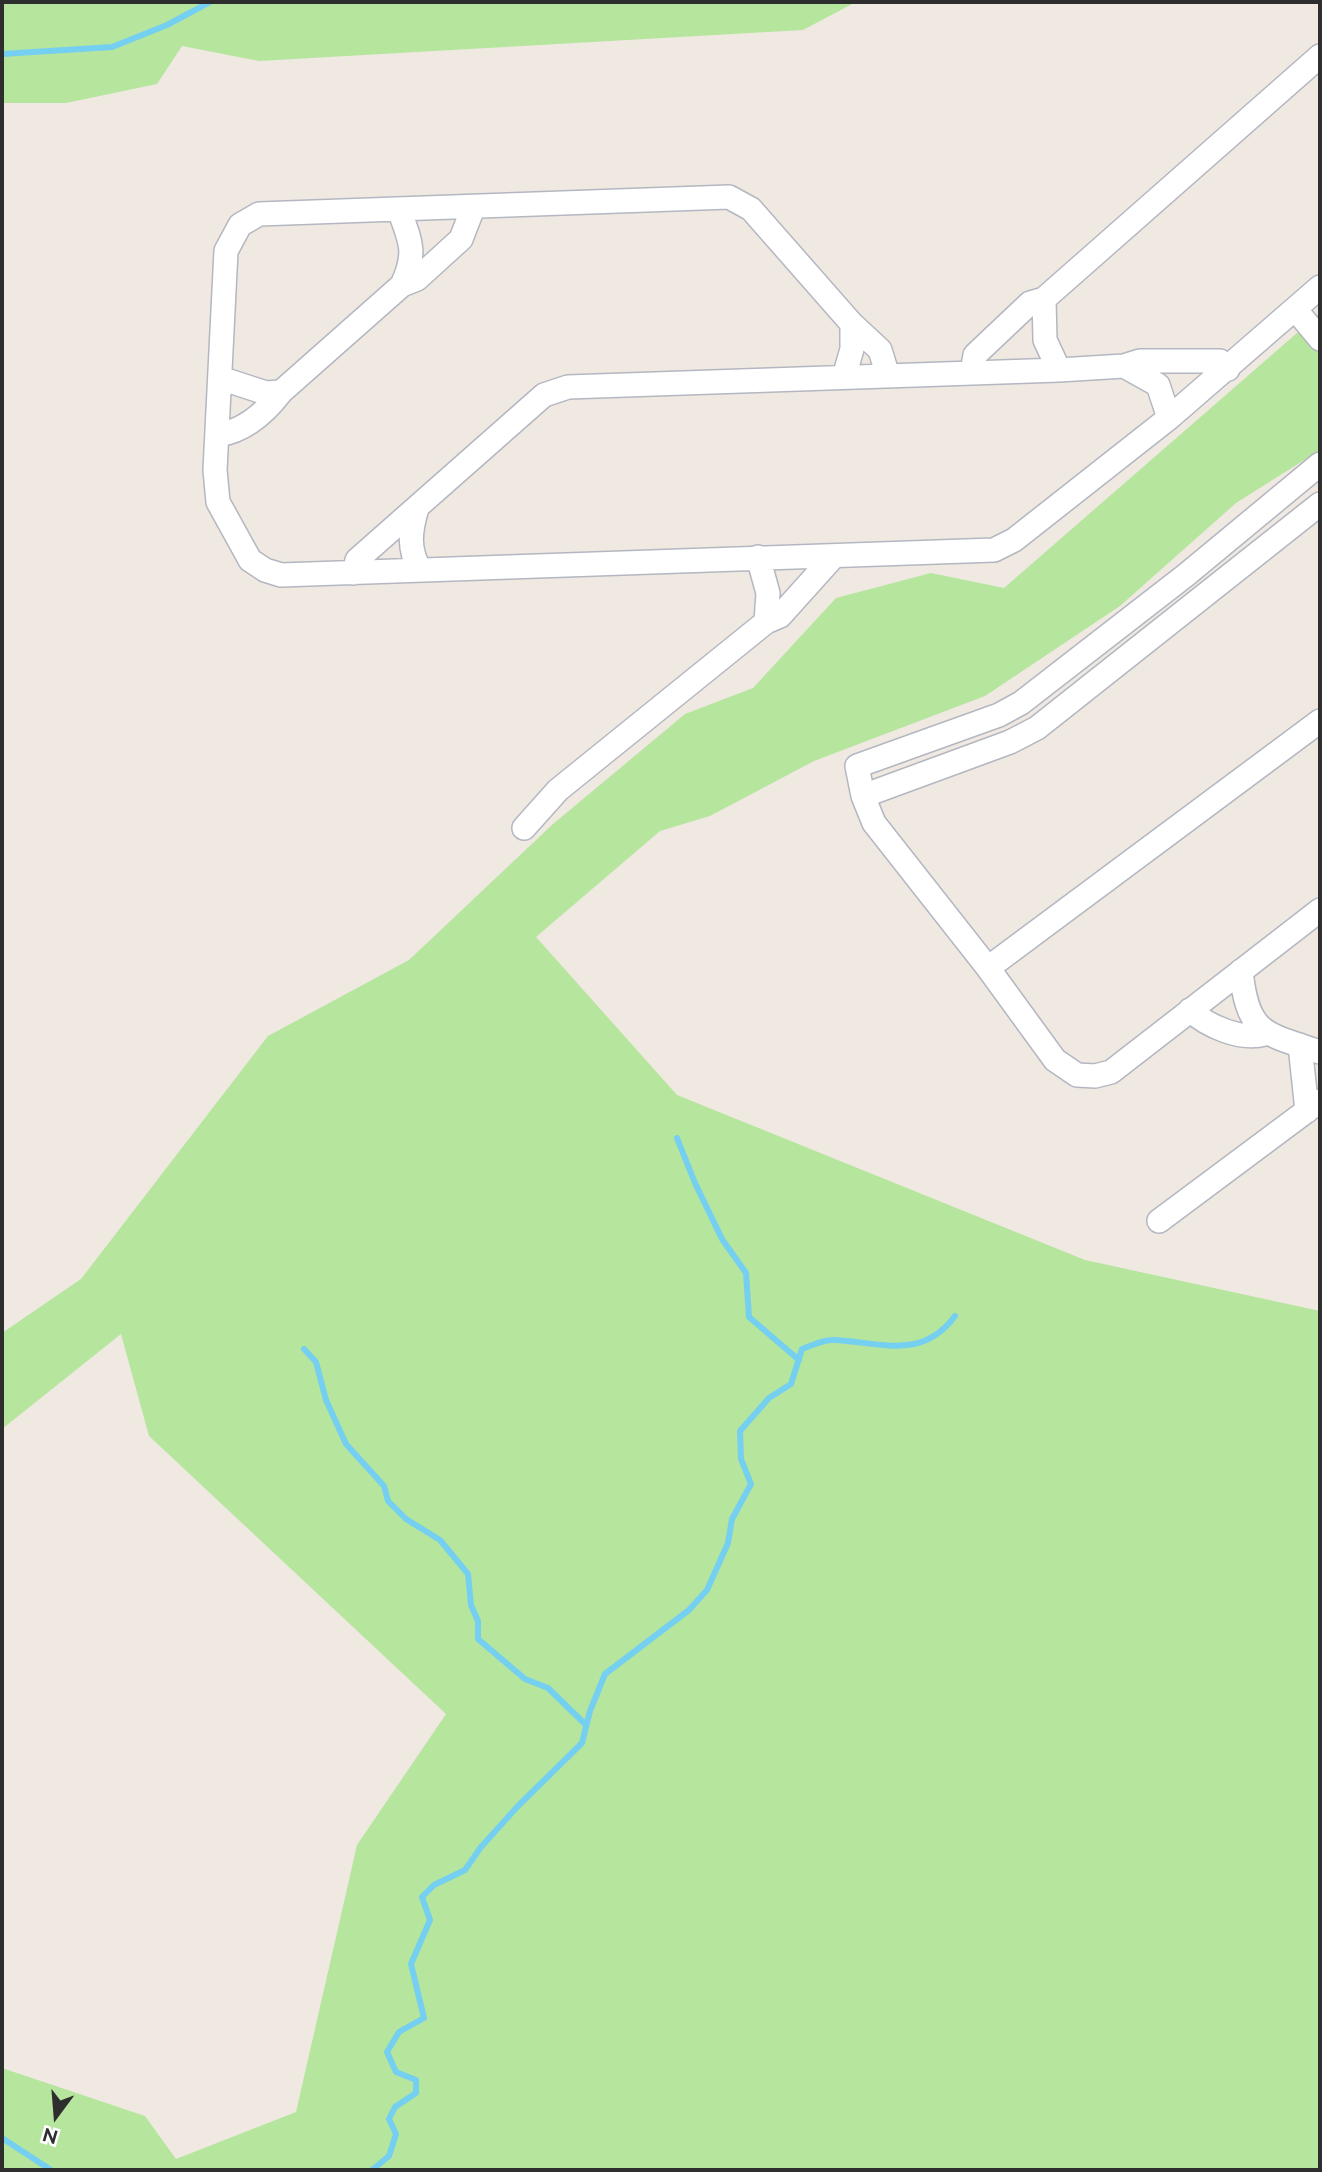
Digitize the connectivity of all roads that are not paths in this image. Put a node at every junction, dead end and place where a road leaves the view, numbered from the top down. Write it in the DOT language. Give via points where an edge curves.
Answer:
graph roads {
  1 [pos="1320,56"];
  2 [pos="474,208"];
  3 [pos="399,210"];
  4 [pos="402,285"];
  5 [pos="1320,287"];
  6 [pos="1044,299"];
  7 [pos="1295,309"];
  8 [pos="852,324"];
  9 [pos="1320,340"];
  10 [pos="1124,366"];
  11 [pos="1228,369"];
  12 [pos="1059,370"];
  13 [pos="972,372"];
  14 [pos="888,376"];
  15 [pos="844,377"];
  16 [pos="220,378"];
  17 [pos="281,392"];
  18 [pos="1170,418"];
  19 [pos="218,435"];
  20 [pos="1320,464"];
  21 [pos="1320,504"];
  22 [pos="417,508"];
  23 [pos="834,556"];
  24 [pos="758,557"];
  25 [pos="420,570"];
  26 [pos="354,573"];
  27 [pos="766,622"];
  28 [pos="1320,721"];
  29 [pos="863,796"];
  30 [pos="524,828"];
  31 [pos="1320,910"];
  32 [pos="988,968"];
  33 [pos="1241,971"];
  34 [pos="1189,1010"];
  35 [pos="1265,1034"];
  36 [pos="1310,1049"];
  37 [pos="1314,1106"];
  38 [pos="1159,1221"];
  1 -- 6 [label="street"];
  2 -- 3 [label="street"];
  2 -- 4 [label="street" via="461,239 417,279"];
  2 -- 8 [label="street" via="729,197 760,218"];
  3 -- 4 [label="street" via="412,246 410,268"];
  3 -- 16 [label="street" via="259,214 240,225 226,251"];
  4 -- 17 [label="street"];
  5 -- 7 [label="street"];
  6 -- 12 [label="street" via="1045,340"];
  6 -- 13 [label="street" via="1030,303 975,355"];
  7 -- 9 [label="street"];
  7 -- 11 [label="street"];
  8 -- 14 [label="street" via="880,351"];
  8 -- 15 [label="street" via="852,349"];
  10 -- 11 [label="street" via="1140,361 1220,360"];
  10 -- 12 [label="street"];
  10 -- 18 [label="street" via="1158,385"];
  11 -- 18 [label="street"];
  12 -- 13 [label="street"];
  13 -- 14 [label="street"];
  14 -- 15 [label="street"];
  15 -- 22 [label="street" via="568,387 544,395"];
  16 -- 17 [label="street" via="267,393"];
  16 -- 19 [label="street"];
  17 -- 19 [label="street" via="271,406 236,432"];
  18 -- 23 [label="street" via="1014,540 994,550"];
  19 -- 26 [label="street" via="218,502 250,560 281,575"];
  20 -- 29 [label="street" via="1021,703 857,766"];
  21 -- 29 [label="street" via="1037,728"];
  22 -- 25 [label="street" via="410,538"];
  22 -- 26 [label="street" via="357,560"];
  23 -- 24 [label="street"];
  23 -- 27 [label="street" via="780,616"];
  24 -- 25 [label="street"];
  24 -- 27 [label="street" via="768,593"];
  25 -- 26 [label="street"];
  27 -- 30 [label="street" via="558,790"];
  28 -- 32 [label="street"];
  29 -- 32 [label="street" via="874,823"];
  31 -- 33 [label="street"];
  32 -- 34 [label="street" via="1055,1060 1077,1075 1111,1072"];
  33 -- 34 [label="street"];
  33 -- 35 [label="street" via="1247,1011"];
  34 -- 35 [label="street" via="1204,1023 1253,1037"];
  35 -- 36 [label="street"];
  36 -- 37 [label="street"];
  37 -- 38 [label="street"];
}
